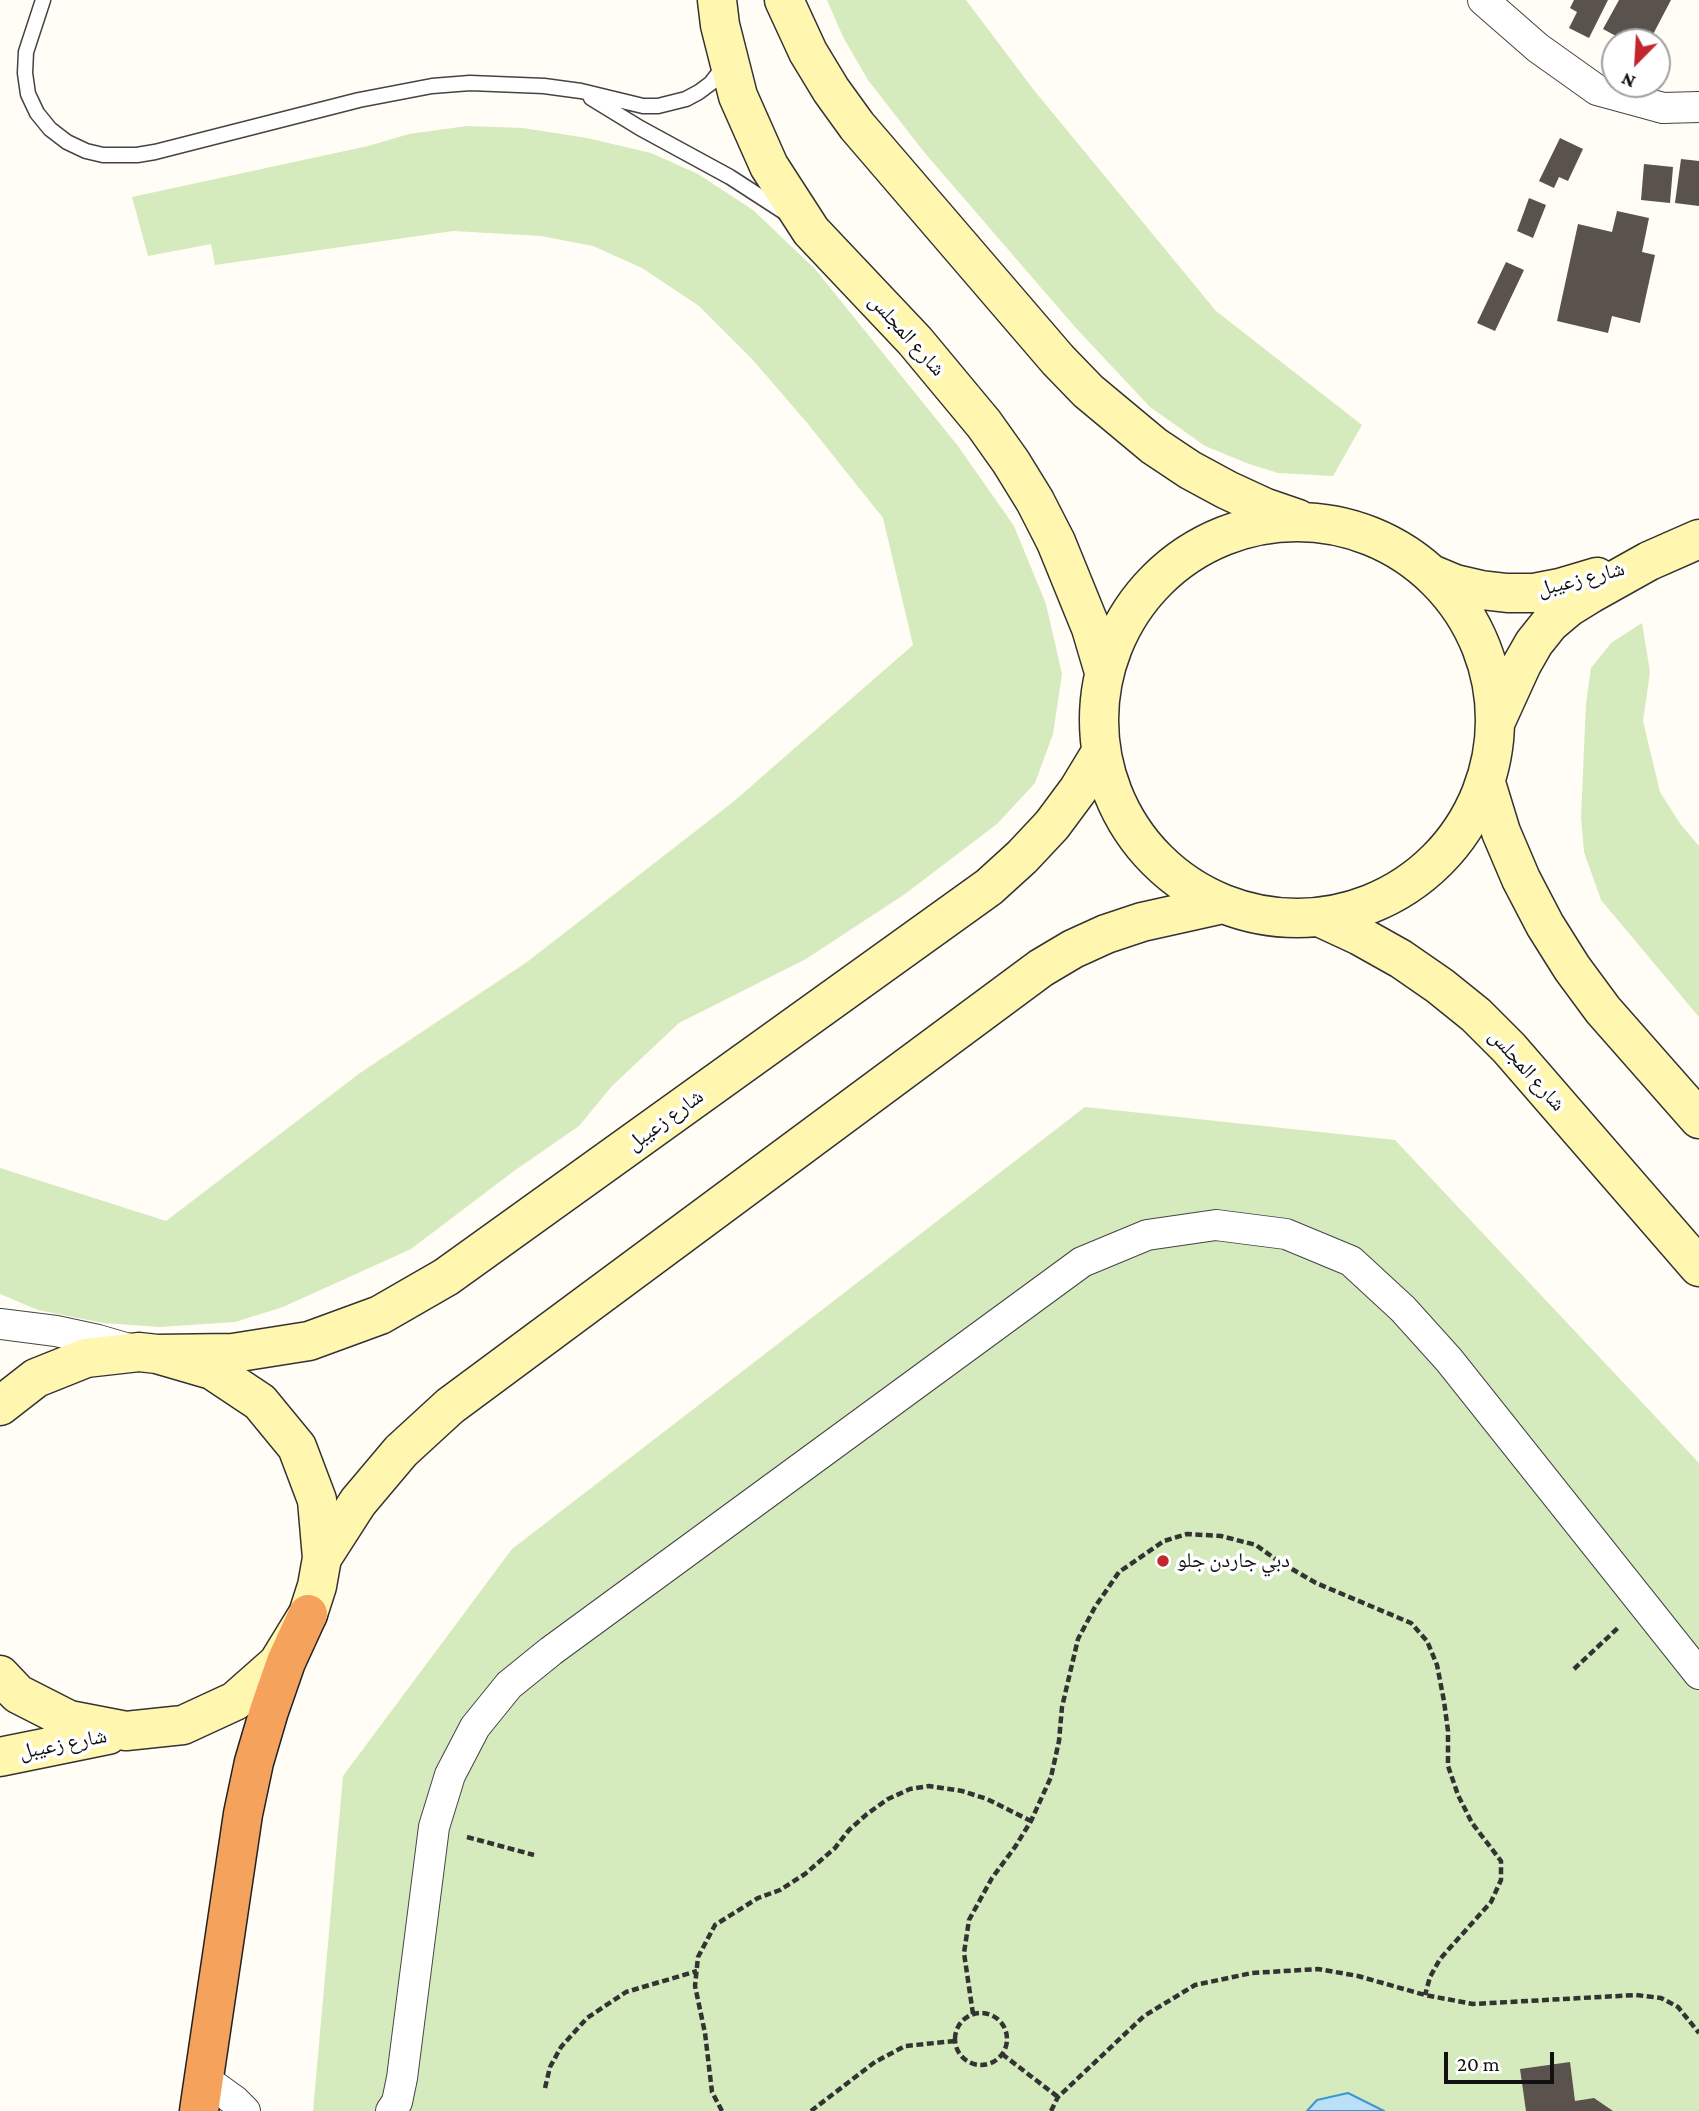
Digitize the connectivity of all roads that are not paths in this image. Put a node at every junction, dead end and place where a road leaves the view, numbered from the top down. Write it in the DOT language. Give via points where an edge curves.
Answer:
graph roads {
  1 [pos="43,0"];
  2 [pos="717,0"];
  3 [pos="784,0"];
  4 [pos="1483,0"];
  5 [pos="728,59"];
  6 [pos="581,91"];
  7 [pos="1699,107"];
  8 [pos="811,231"];
  9 [pos="1307,522"];
  10 [pos="1683,550"];
  11 [pos="1430,574"];
  12 [pos="1104,672"];
  13 [pos="1496,721"];
  14 [pos="1101,752"];
  15 [pos="1486,783"];
  16 [pos="1223,904"];
  17 [pos="1319,917"];
  18 [pos="1699,1119"];
  19 [pos="1699,1267"];
  20 [pos="4,1323"];
  21 [pos="148,1353"];
  22 [pos="0,1406"];
  23 [pos="322,1558"];
  24 [pos="308,1614"];
  25 [pos="1699,1674"];
  26 [pos="0,1675"];
  27 [pos="125,1731"];
  28 [pos="0,1757"];
  29 [pos="201,2095"];
  30 [pos="244,2111"];
  31 [pos="391,2111"];
  1 -- 6 [label="lane" via="26,52 28,94 50,129 67,142 103,155 155,152 432,86 507,84"];
  2 -- 5 [label="main road, شارع المجلس"];
  3 -- 9 [label="main road" via="808,52 858,126 1088,391 1190,470 1266,508"];
  4 -- 7 [label="street" via="1538,48 1597,90 1663,108"];
  5 -- 6 [label="lane" via="711,83 672,104 643,106"];
  5 -- 8 [label="main road, شارع المجلس" via="738,96 769,166"];
  6 -- 8 [label="lane" via="730,177"];
  8 -- 12 [label="main road, شارع المجلس" via="915,341 1011,462 1070,574"];
  9 -- 11 [label="main road" via="1373,538"];
  9 -- 12 [label="main road" via="1267,524 1194,550 1163,573 1137,602 1117,635"];
  10 -- 11 [label="main road, شارع زعيبل" via="1534,593 1481,590"];
  10 -- 13 [label="main road, شارع زعيبل" via="1569,607 1550,623 1522,664"];
  11 -- 13 [label="main road" via="1453,598 1485,656"];
  12 -- 14 [label="main road" via="1099,698"];
  13 -- 15 [label="main road"];
  14 -- 16 [label="main road" via="1112,792 1131,828 1156,860 1187,885"];
  14 -- 21 [label="main road, شارع زعيبل" via="1052,825 989,887 446,1277 380,1315 309,1341 233,1353"];
  15 -- 17 [label="main road" via="1450,848 1422,875 1391,896 1356,910"];
  15 -- 18 [label="main road" via="1521,879 1572,968"];
  16 -- 17 [label="main road" via="1255,914"];
  16 -- 23 [label="main road" via="1106,934 1041,968 450,1406 401,1451 358,1502"];
  17 -- 19 [label="main road, شارع المجلس" via="1401,960 1476,1015"];
  20 -- 21 [label="street" via="98,1339"];
  21 -- 22 [label="main road, شارع زعيبل" via="86,1357 36,1378"];
  21 -- 23 [label="main road" via="212,1370 260,1402 296,1447 317,1500"];
  23 -- 24 [label="main road"];
  24 -- 27 [label="main road" via="278,1663 235,1701 183,1725"];
  24 -- 29 [label="highway" via="286,1662 254,1762"];
  25 -- 31 [label="street" via="1449,1360 1351,1261 1286,1234 1216,1225 1147,1234 1082,1262 509,1685 475,1727 450,1775 434,1827 402,2078"];
  26 -- 27 [label="main road" via="19,1694 69,1720"];
  27 -- 28 [label="main road, شارع زعيبل"];
  29 -- 30 [label="street" via="235,2101"];
}
